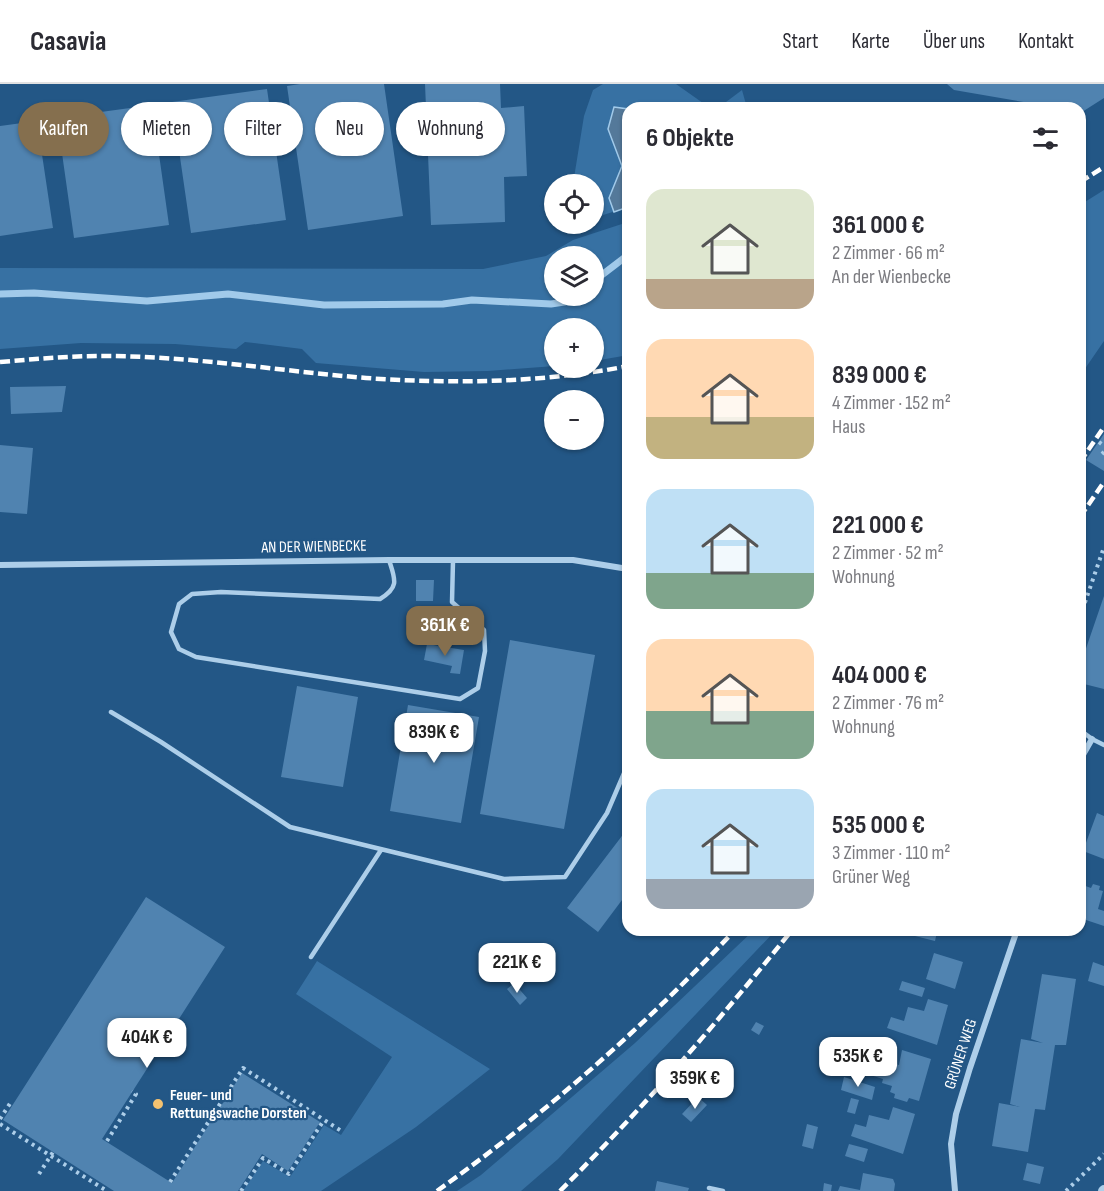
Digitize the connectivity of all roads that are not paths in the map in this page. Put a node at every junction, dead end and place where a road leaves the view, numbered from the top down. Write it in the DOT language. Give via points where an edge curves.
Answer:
graph roads {
  1 [pos="389,560"];
  2 [pos="453,561"];
  3 [pos="0,565"];
  4 [pos="622,567"];
  5 [pos="111,712"];
  6 [pos="1086,734"];
  7 [pos="1092,739"];
  8 [pos="1104,745"];
  9 [pos="1086,750"];
  10 [pos="622,778"];
  11 [pos="381,850"];
  12 [pos="1015,936"];
  13 [pos="311,957"];
  14 [pos="709,1188"];
  15 [pos="723,1191"];
  16 [pos="955,1191"];
  1 -- 2 [label="street, AN DER WIENBECKE"];
  1 -- 2 [label="lane" via="395,580 391,592 380,599 192,594 179,604 171,632 179,649 196,657 460,699 478,688 486,651 484,630 452,602"];
  1 -- 3 [label="street, AN DER WIENBECKE"];
  2 -- 4 [label="street, AN DER WIENBECKE" via="573,560"];
  5 -- 11 [label="lane" via="290,827"];
  6 -- 7 [label="lane"];
  7 -- 8 [label="lane"];
  7 -- 9 [label="street"];
  10 -- 11 [label="lane" via="607,813 565,877 504,879"];
  11 -- 13 [label="lane"];
  12 -- 16 [label="street, GRÜNER WEG" via="956,1114 951,1144"];
  14 -- 15 [label="lane"];
}
